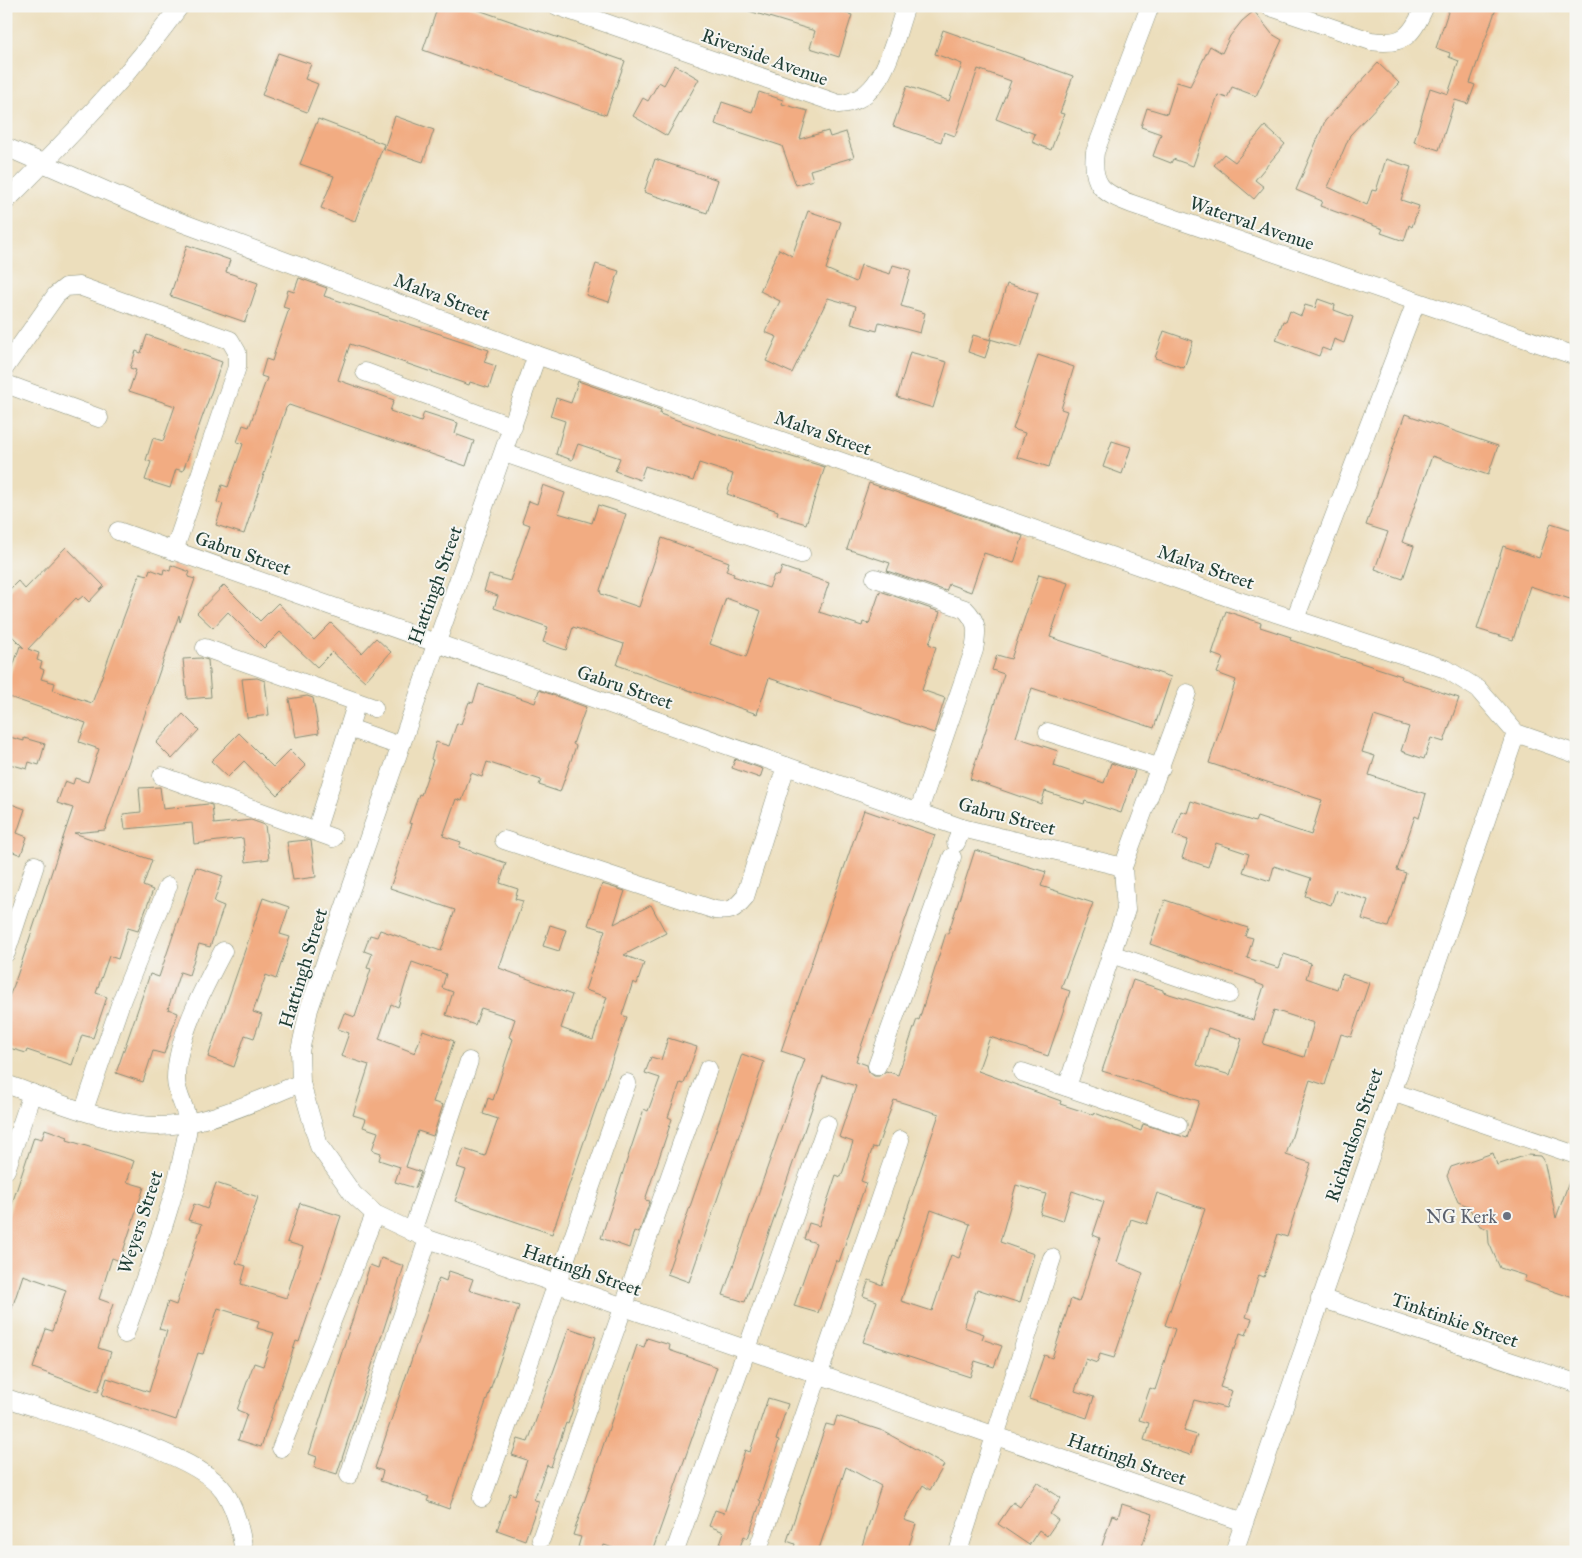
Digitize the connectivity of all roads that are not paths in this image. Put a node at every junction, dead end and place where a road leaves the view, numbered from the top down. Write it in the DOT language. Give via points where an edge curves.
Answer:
graph roads {
  1 [pos="180,6"];
  2 [pos="557,6"];
  3 [pos="906,6"];
  4 [pos="1150,6"];
  5 [pos="1268,6"];
  6 [pos="1425,6"];
  7 [pos="602,13"];
  8 [pos="6,147"];
  9 [pos="44,163"];
  10 [pos="6,201"];
  11 [pos="1416,302"];
  12 [pos="537,355"];
  13 [pos="1576,356"];
  14 [pos="6,366"];
  15 [pos="365,372"];
  16 [pos="6,384"];
  17 [pos="99,418"];
  18 [pos="513,427"];
  19 [pos="504,453"];
  20 [pos="118,532"];
  21 [pos="174,552"];
  22 [pos="801,554"];
  23 [pos="874,578"];
  24 [pos="1295,619"];
  25 [pos="436,643"];
  26 [pos="205,648"];
  27 [pos="1187,693"];
  28 [pos="357,702"];
  29 [pos="374,708"];
  30 [pos="349,728"];
  31 [pos="1048,732"];
  32 [pos="1516,733"];
  33 [pos="400,746"];
  34 [pos="1576,754"];
  35 [pos="786,766"];
  36 [pos="1161,768"];
  37 [pos="162,776"];
  38 [pos="918,813"];
  39 [pos="316,831"];
  40 [pos="333,838"];
  41 [pos="504,840"];
  42 [pos="957,843"];
  43 [pos="35,865"];
  44 [pos="1123,867"];
  45 [pos="168,886"];
  46 [pos="223,951"];
  47 [pos="6,953"];
  48 [pos="1111,954"];
  49 [pos="1229,994"];
  50 [pos="469,1061"];
  51 [pos="877,1066"];
  52 [pos="708,1069"];
  53 [pos="1022,1072"];
  54 [pos="301,1083"];
  55 [pos="6,1084"];
  56 [pos="627,1084"];
  57 [pos="1067,1087"];
  58 [pos="1392,1092"];
  59 [pos="32,1093"];
  60 [pos="84,1110"];
  61 [pos="188,1122"];
  62 [pos="827,1124"];
  63 [pos="1178,1125"];
  64 [pos="900,1140"];
  65 [pos="1576,1155"];
  66 [pos="6,1170"];
  67 [pos="375,1214"];
  68 [pos="420,1235"];
  69 [pos="1052,1258"];
  70 [pos="558,1284"];
  71 [pos="1320,1298"];
  72 [pos="625,1307"];
  73 [pos="125,1334"];
  74 [pos="748,1350"];
  75 [pos="818,1375"];
  76 [pos="1576,1384"];
  77 [pos="6,1398"];
  78 [pos="995,1436"];
  79 [pos="281,1448"];
  80 [pos="349,1475"];
  81 [pos="482,1498"];
  82 [pos="1244,1522"];
  83 [pos="541,1539"];
  84 [pos="675,1551"];
  85 [pos="244,1552"];
  86 [pos="757,1552"];
  87 [pos="958,1552"];
  88 [pos="1234,1552"];
  1 -- 9 [label="street" via="149,49"];
  2 -- 7 [label="street, Riverside Avenue"];
  3 -- 7 [label="street, Riverside Avenue" via="874,87 858,100 845,104 832,103"];
  4 -- 11 [label="street, Waterval Avenue" via="1095,152 1094,174 1101,187 1115,198"];
  5 -- 6 [label="street" via="1388,44 1408,35"];
  8 -- 9 [label="street, Malva Street"];
  9 -- 10 [label="street"];
  9 -- 12 [label="street, Malva Street" via="164,216"];
  11 -- 13 [label="street, Waterval Avenue"];
  11 -- 24 [label="street"];
  12 -- 18 [label="street, Hattingh Street"];
  12 -- 24 [label="street, Malva Street"];
  14 -- 21 [label="street" via="56,295 66,287 79,286 230,340 237,352 237,367"];
  15 -- 18 [label="street"];
  16 -- 17 [label="street"];
  18 -- 19 [label="street, Hattingh Street"];
  19 -- 22 [label="street"];
  19 -- 25 [label="street, Hattingh Street"];
  20 -- 21 [label="street, Gabru Street"];
  21 -- 25 [label="street, Gabru Street"];
  23 -- 38 [label="street" via="965,609 974,618 976,626 974,650"];
  24 -- 32 [label="street, Malva Street" via="1463,677 1478,689"];
  25 -- 33 [label="street, Hattingh Street"];
  25 -- 35 [label="street, Gabru Street"];
  26 -- 28 [label="street"];
  27 -- 36 [label="street"];
  28 -- 29 [label="street"];
  28 -- 30 [label="street"];
  30 -- 33 [label="street"];
  30 -- 39 [label="street"];
  31 -- 36 [label="street"];
  32 -- 34 [label="street, Malva Street"];
  32 -- 58 [label="street, Richardson Street"];
  33 -- 54 [label="street, Hattingh Street" via="309,1008 300,1051"];
  35 -- 38 [label="street, Gabru Street"];
  35 -- 41 [label="street" via="747,891 737,907 728,912"];
  36 -- 44 [label="street"];
  37 -- 39 [label="street"];
  38 -- 42 [label="street, Gabru Street"];
  39 -- 40 [label="street"];
  42 -- 44 [label="street, Gabru Street"];
  42 -- 51 [label="street"];
  43 -- 47 [label="street"];
  44 -- 48 [label="street" via="1126,910"];
  45 -- 60 [label="street" via="122,999"];
  46 -- 61 [label="street" via="193,1013 179,1058 177,1085"];
  48 -- 49 [label="street"];
  48 -- 57 [label="street"];
  50 -- 68 [label="street"];
  52 -- 72 [label="street"];
  53 -- 57 [label="street"];
  54 -- 61 [label="street" via="212,1117"];
  54 -- 67 [label="street, Hattingh Street" via="319,1146 353,1194"];
  55 -- 59 [label="street"];
  56 -- 70 [label="street"];
  57 -- 63 [label="street"];
  58 -- 65 [label="street"];
  58 -- 71 [label="street, Richardson Street"];
  59 -- 60 [label="street"];
  59 -- 66 [label="street"];
  60 -- 61 [label="street" via="142,1125"];
  61 -- 73 [label="street, Weyers Street" via="177,1179"];
  62 -- 74 [label="street"];
  64 -- 75 [label="street"];
  67 -- 68 [label="street, Hattingh Street"];
  67 -- 79 [label="street"];
  68 -- 70 [label="street, Hattingh Street"];
  68 -- 80 [label="street"];
  69 -- 78 [label="street"];
  70 -- 72 [label="street, Hattingh Street"];
  70 -- 81 [label="street"];
  71 -- 76 [label="street, Tinktinkie Street"];
  71 -- 82 [label="street, Richardson Street"];
  72 -- 74 [label="street, Hattingh Street"];
  72 -- 83 [label="street"];
  74 -- 75 [label="street, Hattingh Street"];
  74 -- 84 [label="street"];
  75 -- 78 [label="street, Hattingh Street"];
  75 -- 86 [label="street"];
  77 -- 85 [label="street" via="181,1459 200,1469 215,1480 229,1499"];
  78 -- 82 [label="street, Hattingh Street"];
  78 -- 87 [label="street"];
  82 -- 88 [label="street, Richardson Street"];
}
